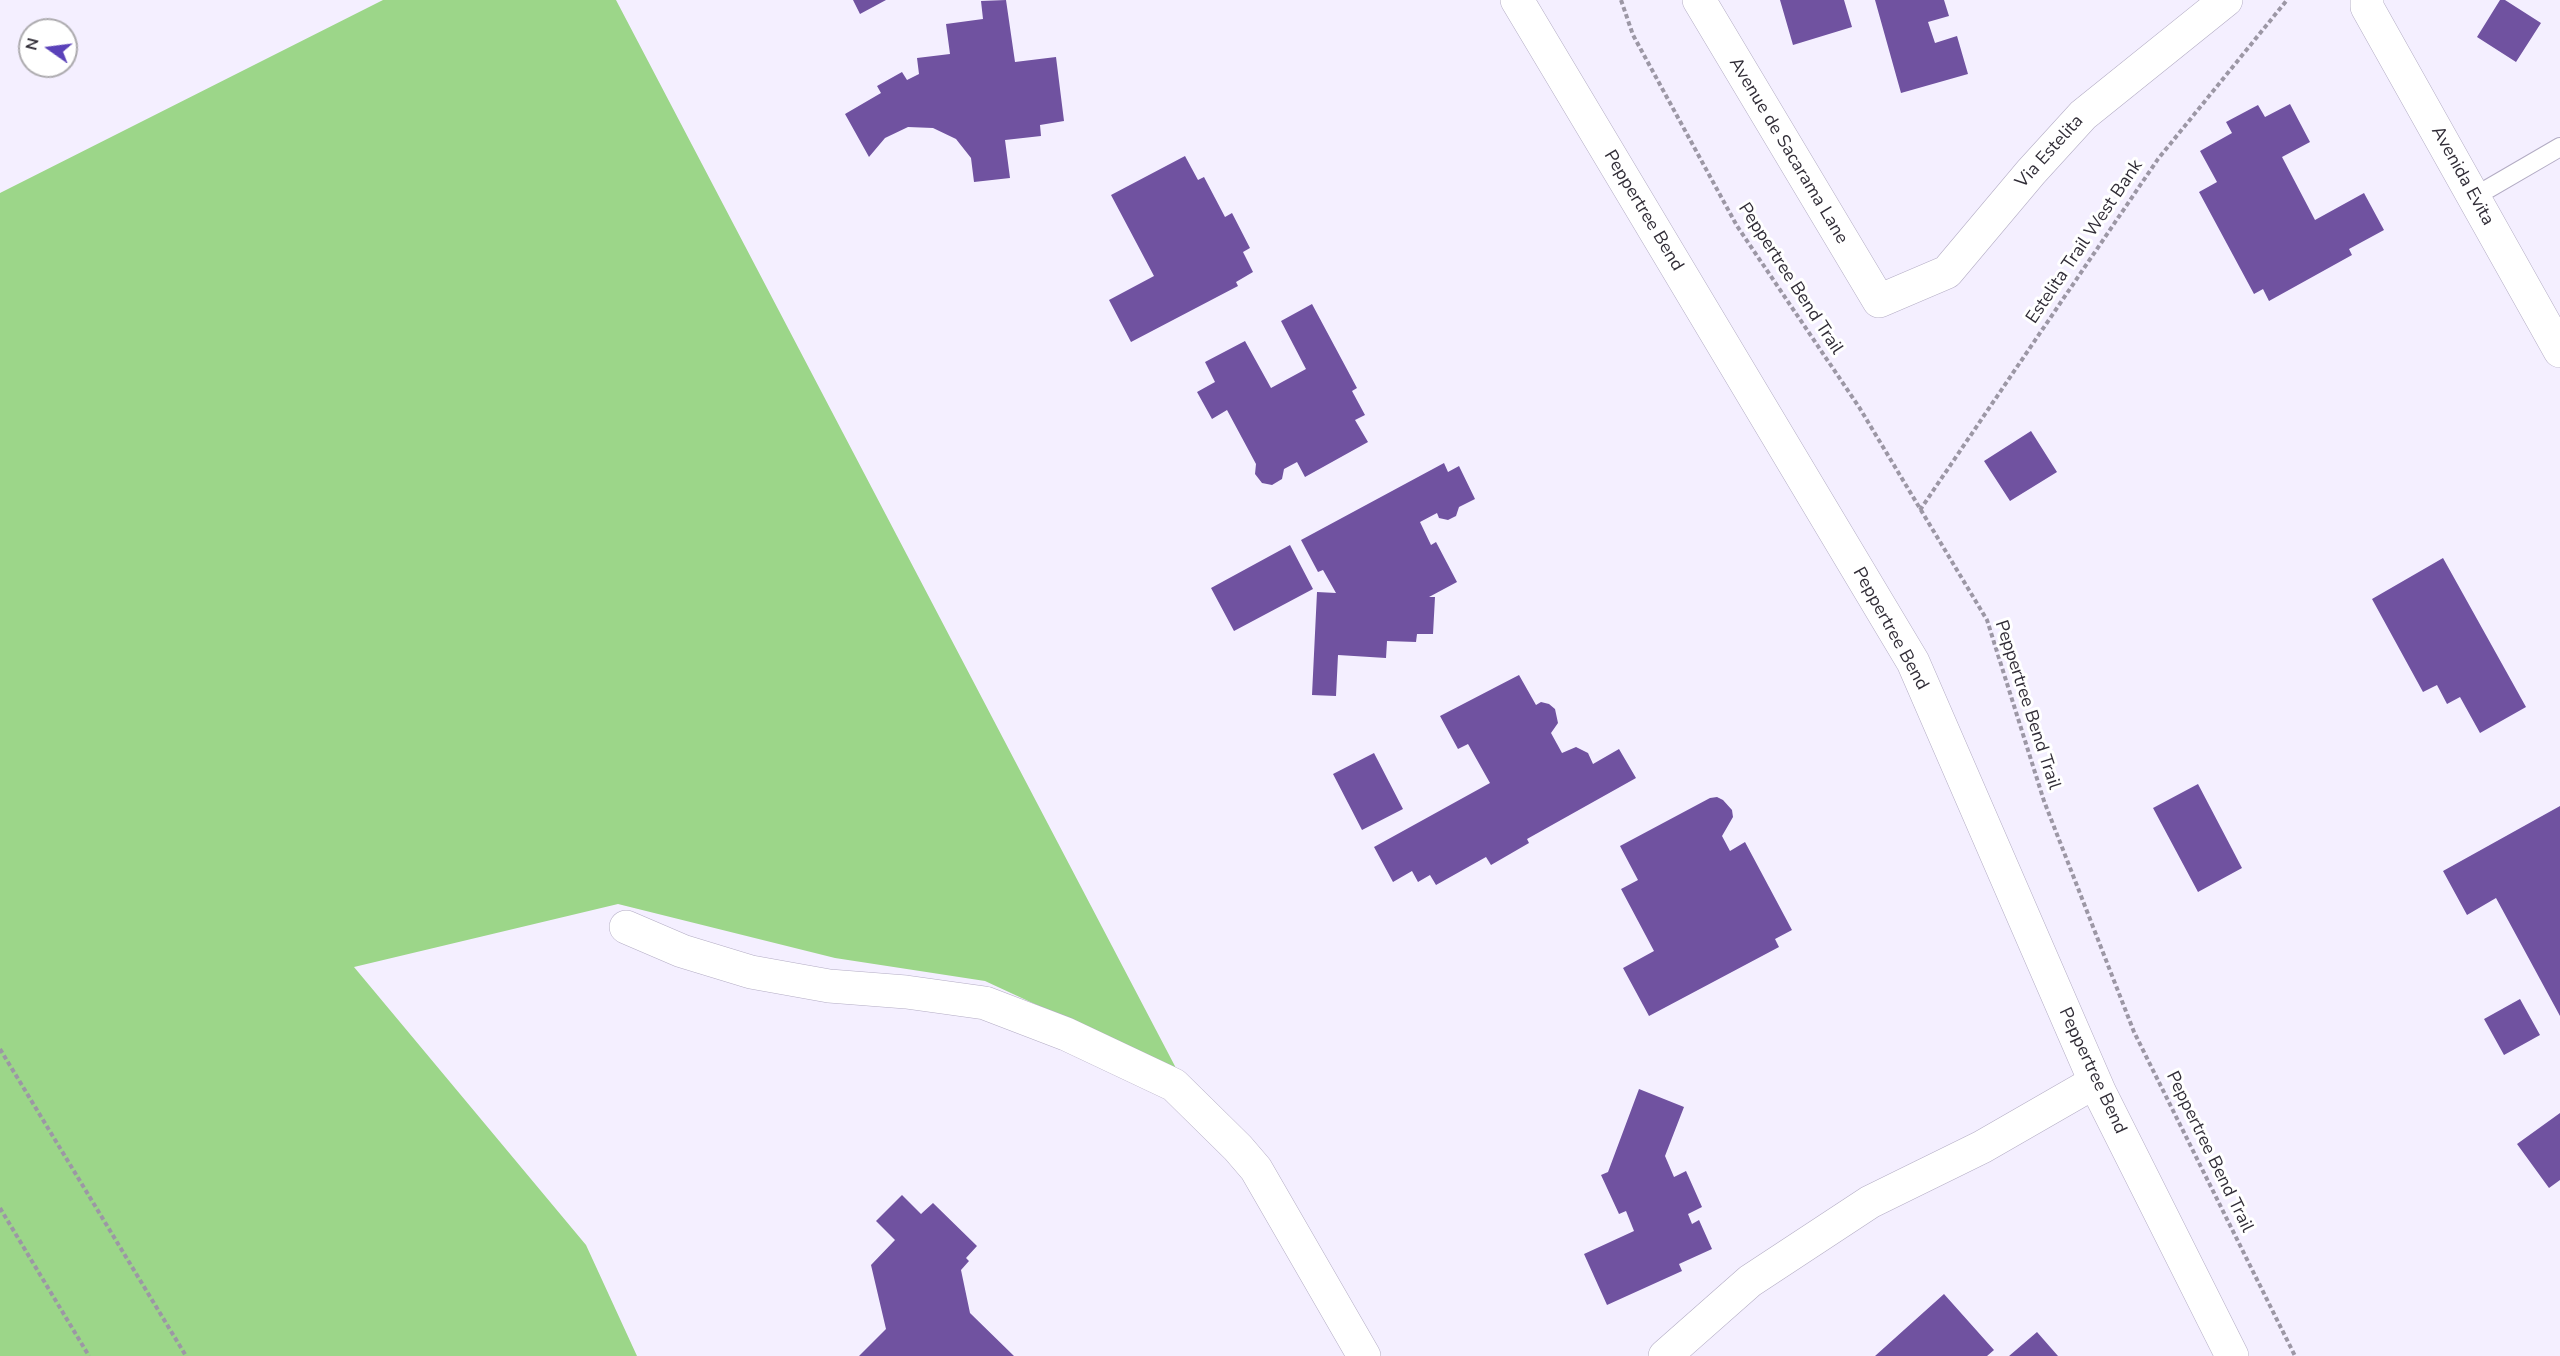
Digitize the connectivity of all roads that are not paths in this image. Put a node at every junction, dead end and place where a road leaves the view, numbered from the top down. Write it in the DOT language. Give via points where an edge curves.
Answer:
graph roads {
  1 [pos="1517,0"];
  2 [pos="1699,0"];
  3 [pos="2226,0"];
  4 [pos="2367,0"];
  5 [pos="2560,147"];
  6 [pos="2474,197"];
  7 [pos="1879,301"];
  8 [pos="2560,351"];
  9 [pos="626,927"];
  10 [pos="2095,1082"];
  11 [pos="1364,1356"];
  12 [pos="1665,1356"];
  13 [pos="2232,1356"];
  1 -- 10 [label="street, Peppertree Bend" via="1912,662"];
  2 -- 7 [label="street, Avenue de Sacarama Lane"];
  3 -- 7 [label="street, Via Estelita" via="2083,115 1947,272"];
  4 -- 6 [label="street, Avenida Evita" via="2367,7"];
  5 -- 6 [label="lane"];
  6 -- 8 [label="street, Avenida Evita"];
  9 -- 11 [label="street" via="681,951 751,972 829,986 985,1003 1066,1034 1174,1085 1256,1169"];
  10 -- 12 [label="street" via="1982,1147 1870,1202 1750,1281"];
  10 -- 13 [label="street, Peppertree Bend"];
}
